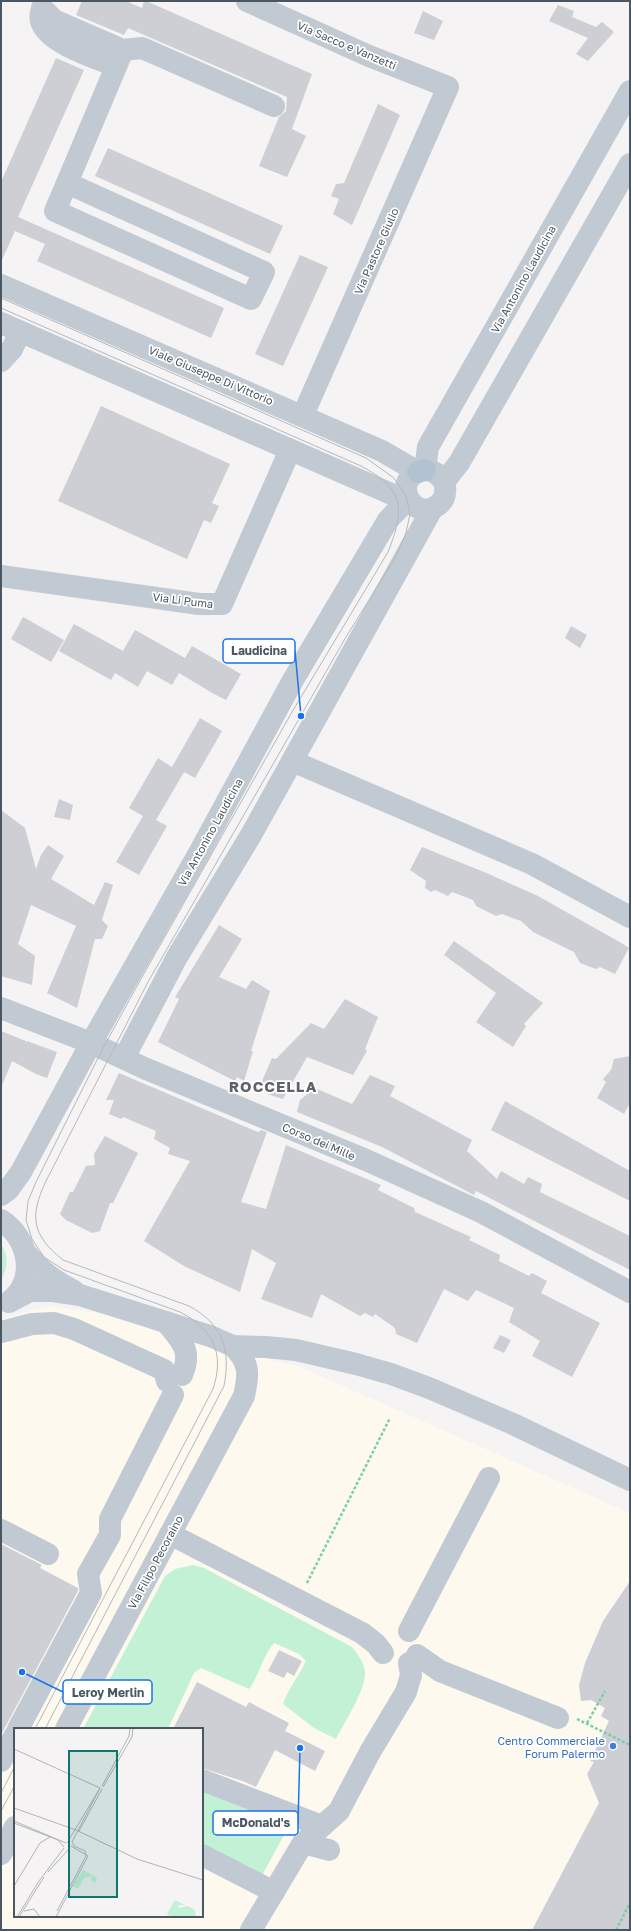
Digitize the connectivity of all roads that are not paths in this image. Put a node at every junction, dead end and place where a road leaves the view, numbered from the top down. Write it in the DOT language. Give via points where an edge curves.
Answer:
graph roads {
  1 [pos="248,1"];
  2 [pos="44,4"];
  3 [pos="289,10"];
  4 [pos="120,58"];
  5 [pos="448,86"];
  6 [pos="630,90"];
  7 [pos="274,106"];
  8 [pos="630,164"];
  9 [pos="67,183"];
  10 [pos="1,285"];
  11 [pos="11,327"];
  12 [pos="1,362"];
  13 [pos="303,415"];
  14 [pos="290,450"];
  15 [pos="422,471"];
  16 [pos="444,482"];
  17 [pos="407,497"];
  18 [pos="432,509"];
  19 [pos="1,576"];
  20 [pos="292,761"];
  21 [pos="630,917"];
  22 [pos="1,1008"];
  23 [pos="91,1043"];
  24 [pos="124,1058"];
  25 [pos="21,1172"];
  26 [pos="1,1195"];
  27 [pos="7,1224"];
  28 [pos="26,1253"];
  29 [pos="630,1292"];
  30 [pos="80,1295"];
  31 [pos="6,1304"];
  32 [pos="166,1322"];
  33 [pos="1,1332"];
  34 [pos="233,1346"];
  35 [pos="174,1384"];
  36 [pos="489,1478"];
  37 [pos="630,1480"];
  38 [pos="1,1530"];
  39 [pos="170,1534"];
  40 [pos="48,1554"];
  41 [pos="409,1631"];
  42 [pos="385,1644"];
  43 [pos="410,1661"];
  44 [pos="565,1717"];
  45 [pos="19,1728"];
  46 [pos="67,1728"];
  47 [pos="14,1736"];
  48 [pos="1,1761"];
  49 [pos="203,1780"];
  50 [pos="322,1826"];
  51 [pos="14,1829"];
  52 [pos="303,1843"];
  53 [pos="330,1850"];
  54 [pos="1,1854"];
  55 [pos="203,1856"];
  56 [pos="274,1892"];
  57 [pos="251,1930"];
  1 -- 3 [label="street, Via Sacco e Vanzetti"];
  2 -- 4 [label="street" via="40,20 49,34 61,42"];
  3 -- 5 [label="street, Via Sacco e Vanzetti" via="369,56"];
  4 -- 7 [label="street" via="142,48"];
  4 -- 9 [label="street"];
  5 -- 13 [label="street, Via Pastore Giulio"];
  6 -- 15 [label="street, Via Antonino Laudicina" via="428,447"];
  8 -- 16 [label="street" via="463,456"];
  9 -- 9 [label="street" via="55,211 251,299 264,272"];
  10 -- 13 [label="street, Viale Giuseppe Di Vittorio"];
  11 -- 12 [label="street" via="12,349"];
  11 -- 14 [label="street"];
  13 -- 15 [label="street, Viale Giuseppe Di Vittorio"];
  14 -- 17 [label="street" via="396,496"];
  14 -- 19 [label="street, Via Li Puma" via="222,604 199,604"];
  15 -- 16 [label="street" via="438,474"];
  15 -- 17 [label="street" via="412,475 407,482"];
  16 -- 18 [label="street" via="443,499"];
  17 -- 18 [label="street" via="418,508"];
  17 -- 23 [label="street, Via Antonino Laudicina" via="388,520 298,673"];
  18 -- 20 [label="street"];
  20 -- 21 [label="street" via="532,864"];
  20 -- 24 [label="street" via="251,835 177,957"];
  22 -- 23 [label="street, Corso dei Mille"];
  23 -- 24 [label="street, Corso dei Mille"];
  23 -- 25 [label="street, Via Antonino Laudicina"];
  24 -- 29 [label="street, Corso dei Mille" via="366,1160 481,1212"];
  25 -- 26 [label="street" via="8,1190"];
  25 -- 27 [label="street"];
  27 -- 28 [label="street" via="21,1240"];
  28 -- 30 [label="street" via="52,1279"];
  28 -- 31 [label="street" via="25,1279 19,1291"];
  30 -- 31 [label="street" via="30,1291"];
  30 -- 32 [label="street"];
  32 -- 34 [label="street"];
  32 -- 35 [label="street" via="183,1343 188,1354 186,1364"];
  33 -- 35 [label="street" via="32,1324 54,1323 74,1329 164,1370"];
  34 -- 37 [label="street" via="296,1350 392,1374 506,1421"];
  34 -- 39 [label="street, Via Filipo Pecoraino" via="242,1355 248,1369 244,1396"];
  35 -- 45 [label="street" via="110,1519 110,1535 88,1574 91,1593"];
  36 -- 41 [label="street"];
  38 -- 40 [label="street"];
  39 -- 42 [label="street" via="362,1633 376,1644"];
  39 -- 46 [label="street, Via Filipo Pecoraino"];
  41 -- 42 [label="street" via="398,1629"];
  41 -- 43 [label="street" via="419,1644"];
  42 -- 43 [label="street" via="391,1663"];
  43 -- 44 [label="street"];
  43 -- 50 [label="street" via="411,1675 406,1692 375,1752 339,1811"];
  47 -- 48 [label="street"];
  49 -- 50 [label="street"];
  50 -- 52 [label="street"];
  51 -- 54 [label="street"];
  52 -- 53 [label="street"];
  52 -- 56 [label="street"];
  55 -- 56 [label="street"];
  56 -- 57 [label="street"];
}
